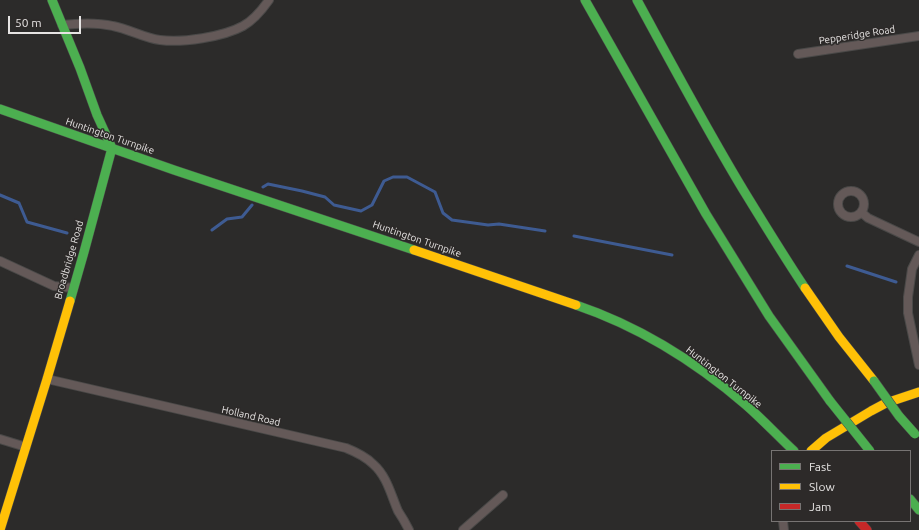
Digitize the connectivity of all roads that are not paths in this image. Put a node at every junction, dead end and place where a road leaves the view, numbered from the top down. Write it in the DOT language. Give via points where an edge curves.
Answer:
graph roads {
  1 [pos="52,0"];
  2 [pos="269,0"];
  3 [pos="585,0"];
  4 [pos="637,0"];
  5 [pos="62,25"];
  6 [pos="919,36"];
  7 [pos="798,54"];
  8 [pos="0,109"];
  9 [pos="112,148"];
  10 [pos="861,212"];
  11 [pos="919,242"];
  12 [pos="919,255"];
  13 [pos="0,261"];
  14 [pos="73,288"];
  15 [pos="919,365"];
  16 [pos="47,379"];
  17 [pos="919,392"];
  18 [pos="917,436"];
  19 [pos="0,439"];
  20 [pos="26,447"];
  21 [pos="793,450"];
  22 [pos="812,450"];
  23 [pos="869,450"];
  24 [pos="503,495"];
  25 [pos="911,500"];
  26 [pos="919,510"];
  27 [pos="860,522"];
  28 [pos="0,530"];
  29 [pos="409,530"];
  30 [pos="462,530"];
  31 [pos="867,530"];
  1 -- 5 [label="main road"];
  2 -- 5 [label="street" via="244,26 216,36 193,39 160,40 114,26 94,23"];
  3 -- 23 [label="main road, bridge" via="710,220 769,316 830,401"];
  4 -- 18 [label="main road, bridge" via="767,230 801,283 899,416"];
  5 -- 9 [label="main road"];
  6 -- 7 [label="street, Pepperidge Road"];
  8 -- 9 [label="main road, Huntington Turnpike"];
  9 -- 14 [label="main road, Broadbridge Road"];
  9 -- 21 [label="main road, Huntington Turnpike" via="596,312 665,346 697,367 746,405"];
  10 -- 11 [label="street" via="868,218"];
  12 -- 15 [label="street" via="912,269 908,313"];
  13 -- 14 [label="street" via="54,286"];
  14 -- 16 [label="main road, Broadbridge Road"];
  16 -- 20 [label="main road, Broadbridge Road"];
  16 -- 29 [label="street, Holland Road" via="346,448 374,464 381,473"];
  17 -- 22 [label="main road" via="871,411 826,438"];
  19 -- 20 [label="street"];
  20 -- 28 [label="main road, Broadbridge Road"];
  24 -- 30 [label="street"];
  25 -- 26 [label="main road"];
  27 -- 31 [label="main road"];
}
